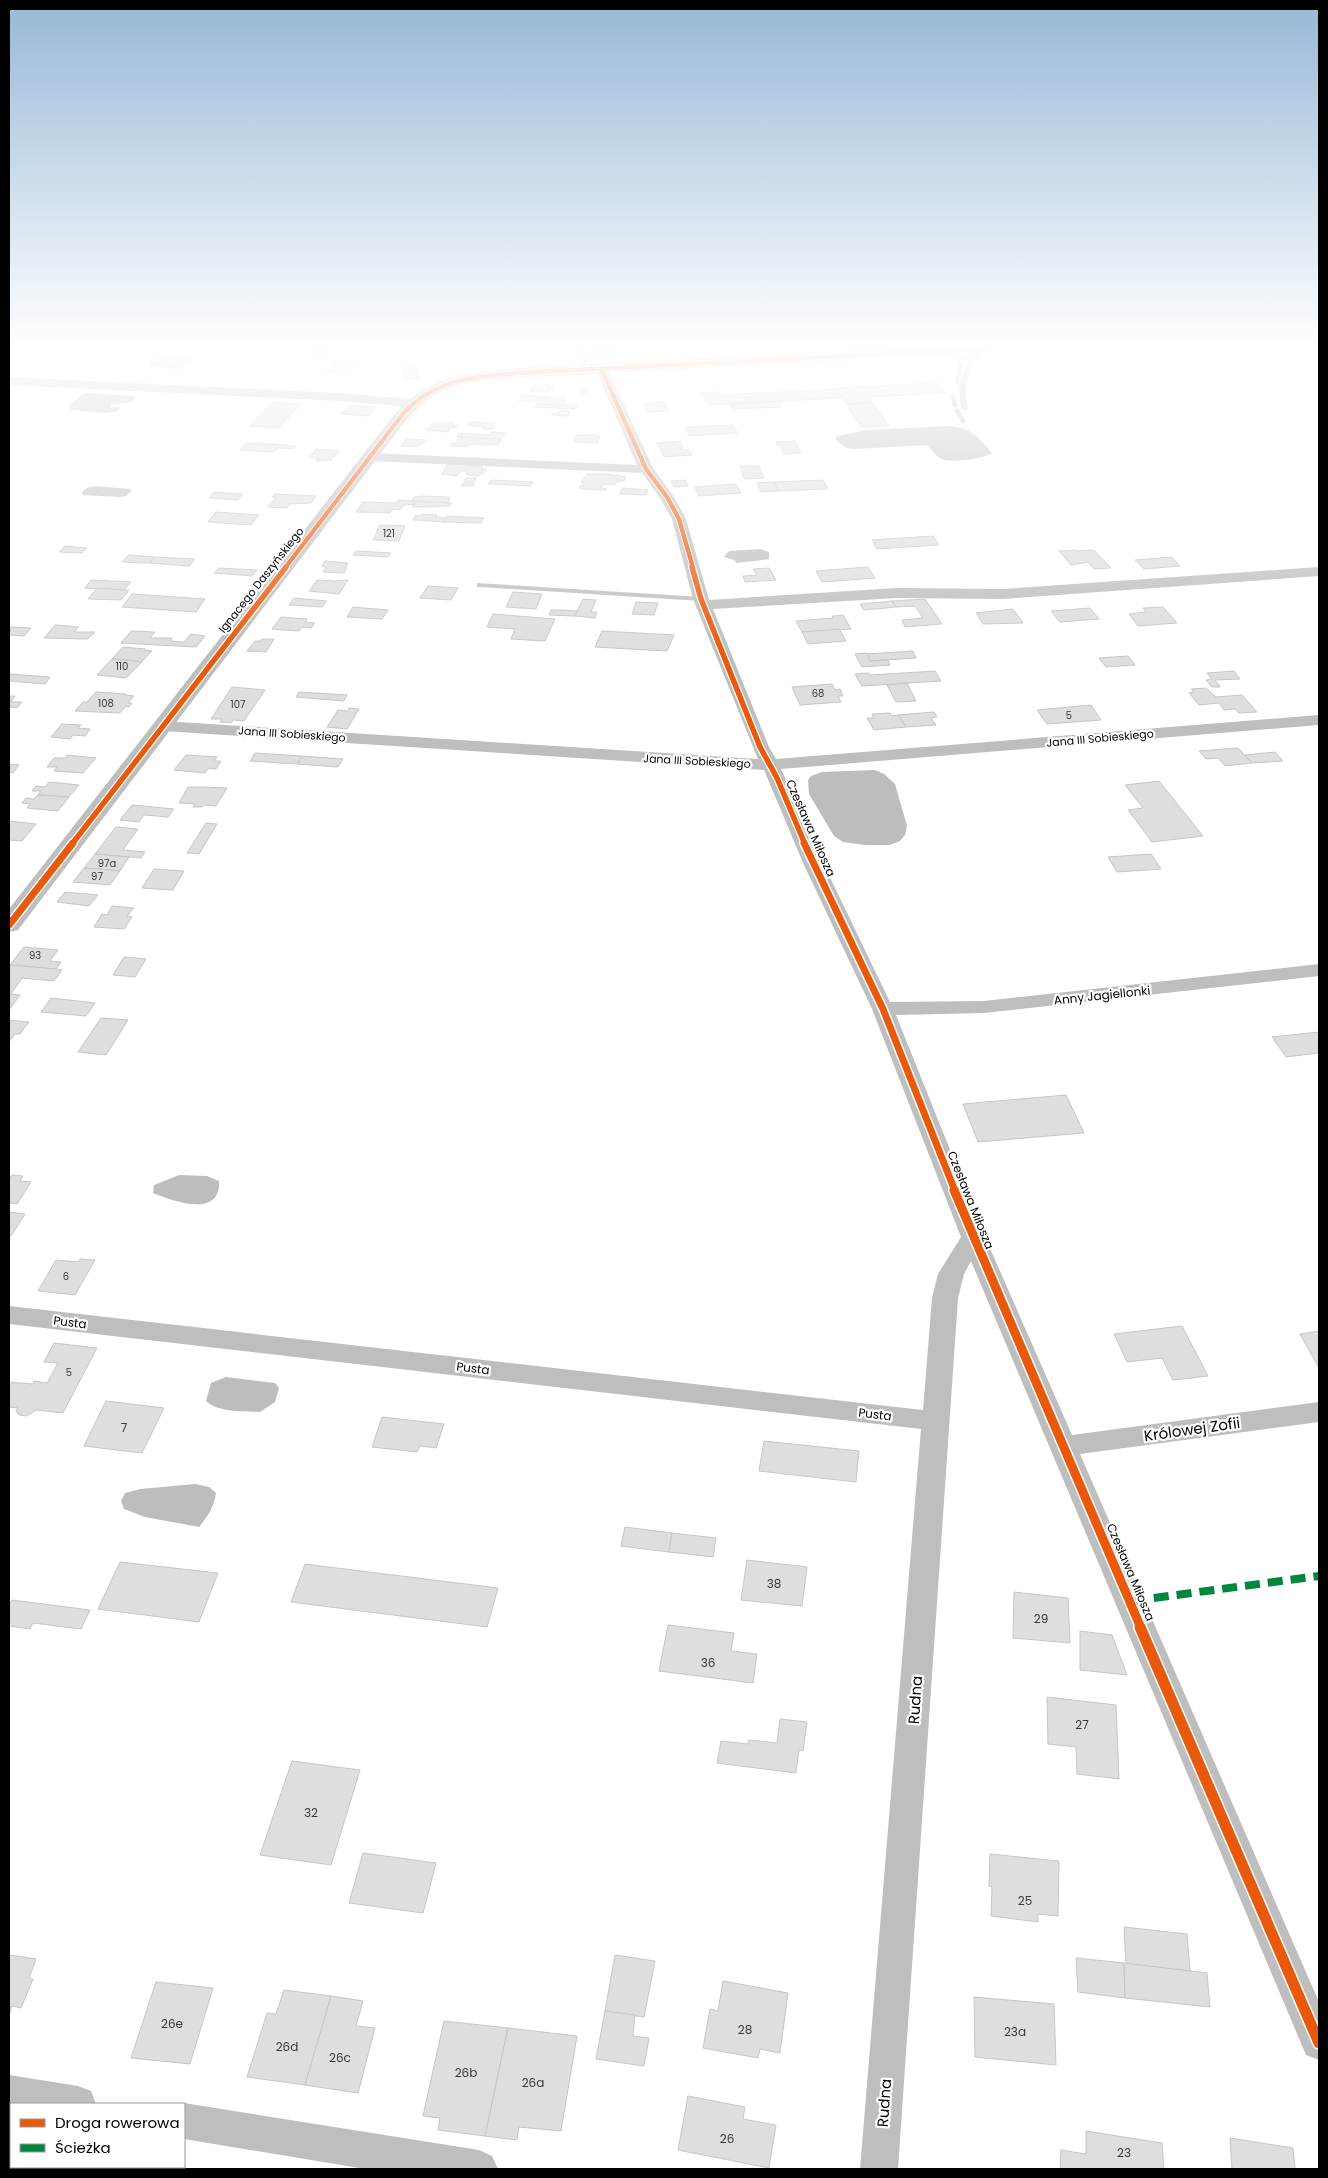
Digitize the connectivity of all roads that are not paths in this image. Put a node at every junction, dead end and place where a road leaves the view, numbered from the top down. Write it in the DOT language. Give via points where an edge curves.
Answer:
graph roads {
  1 [pos="376,450"];
  2 [pos="636,450"];
  3 [pos="371,456"];
  4 [pos="646,470"];
  5 [pos="1319,571"];
  6 [pos="480,585"];
  7 [pos="702,602"];
  8 [pos="1319,720"];
  9 [pos="163,726"];
  10 [pos="770,765"];
  11 [pos="9,925"];
  12 [pos="1319,970"];
  13 [pos="883,1009"];
  14 [pos="974,1237"];
  15 [pos="9,1315"];
  16 [pos="1319,1412"];
  17 [pos="937,1421"];
  18 [pos="1064,1446"];
  19 [pos="1319,2043"];
  20 [pos="9,2093"];
  21 [pos="72,2103"];
  22 [pos="185,2121"];
  23 [pos="479,2169"];
  24 [pos="879,2169"];
  1 -- 3 [label="street, Ignacego Daszyńskiego"];
  2 -- 4 [label="street, Czesława Miłosza"];
  3 -- 4 [label="street"];
  3 -- 9 [label="street, Ignacego Daszyńskiego"];
  4 -- 7 [label="street, Czesława Miłosza" via="679,519"];
  5 -- 7 [label="street" via="1003,594 897,593"];
  6 -- 7 [label="lane"];
  7 -- 10 [label="street, Czesława Miłosza"];
  8 -- 10 [label="street, Jana III Sobieskiego"];
  9 -- 10 [label="street, Jana III Sobieskiego"];
  9 -- 11 [label="street, Ignacego Daszyńskiego"];
  10 -- 13 [label="street, Czesława Miłosza"];
  12 -- 13 [label="street, Anny Jagiellonki" via="984,1007"];
  13 -- 14 [label="street, Czesława Miłosza"];
  14 -- 17 [label="street, Rudna" via="952,1274 945,1298"];
  14 -- 18 [label="street, Czesława Miłosza"];
  15 -- 17 [label="street, Pusta"];
  16 -- 18 [label="street, Królowej Zofii"];
  17 -- 24 [label="street, Rudna"];
  18 -- 19 [label="street, Czesława Miłosza"];
  20 -- 21 [label="street"];
  22 -- 23 [label="street"];
}
